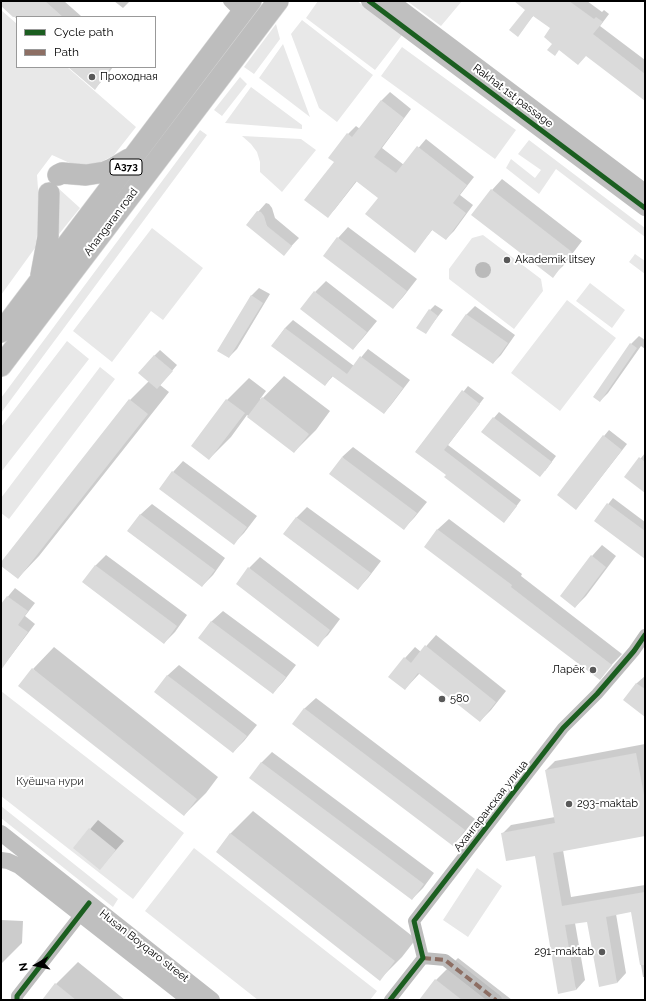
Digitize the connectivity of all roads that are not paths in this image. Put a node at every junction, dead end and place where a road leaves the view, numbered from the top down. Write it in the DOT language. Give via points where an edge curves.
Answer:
graph roads {
  1 [pos="278,1"];
  2 [pos="369,1"];
  3 [pos="390,1"];
  4 [pos="240,5"];
  5 [pos="136,154"];
  6 [pos="645,192"];
  7 [pos="645,208"];
  8 [pos="39,282"];
  9 [pos="1,332"];
  10 [pos="1,366"];
  11 [pos="645,635"];
  12 [pos="1,833"];
  13 [pos="1,860"];
  14 [pos="85,909"];
  15 [pos="423,958"];
  16 [pos="18,999"];
  17 [pos="190,1000"];
  18 [pos="212,1000"];
  19 [pos="390,1000"];
  20 [pos="496,1000"];
  1 -- 10 [label="highway, Ahangaran road / A373"];
  2 -- 7 [label="street, Rakhat 1st passage"];
  3 -- 6 [label="street, Rakhat 1st passage"];
  4 -- 5 [label="highway, Ahangaran road / A373"];
  5 -- 8 [label="highway, Ahangaran road / A373"];
  5 -- 8 [label="highway" via="104,172 86,175 62,173 54,184 46,255"];
  8 -- 9 [label="highway, Ahangaran road / A373"];
  11 -- 15 [label="street, Ахангаранская улица" via="597,694 563,728 414,921"];
  12 -- 14 [label="street, Husan Boyqaro street"];
  13 -- 14 [label="street, Husan Boyqaro street" via="19,866"];
  14 -- 16 [label="street"];
  14 -- 17 [label="street, Husan Boyqaro street"];
  14 -- 18 [label="street, Husan Boyqaro street"];
  15 -- 19 [label="street"];
  15 -- 20 [label="street" via="445,960"];
}
